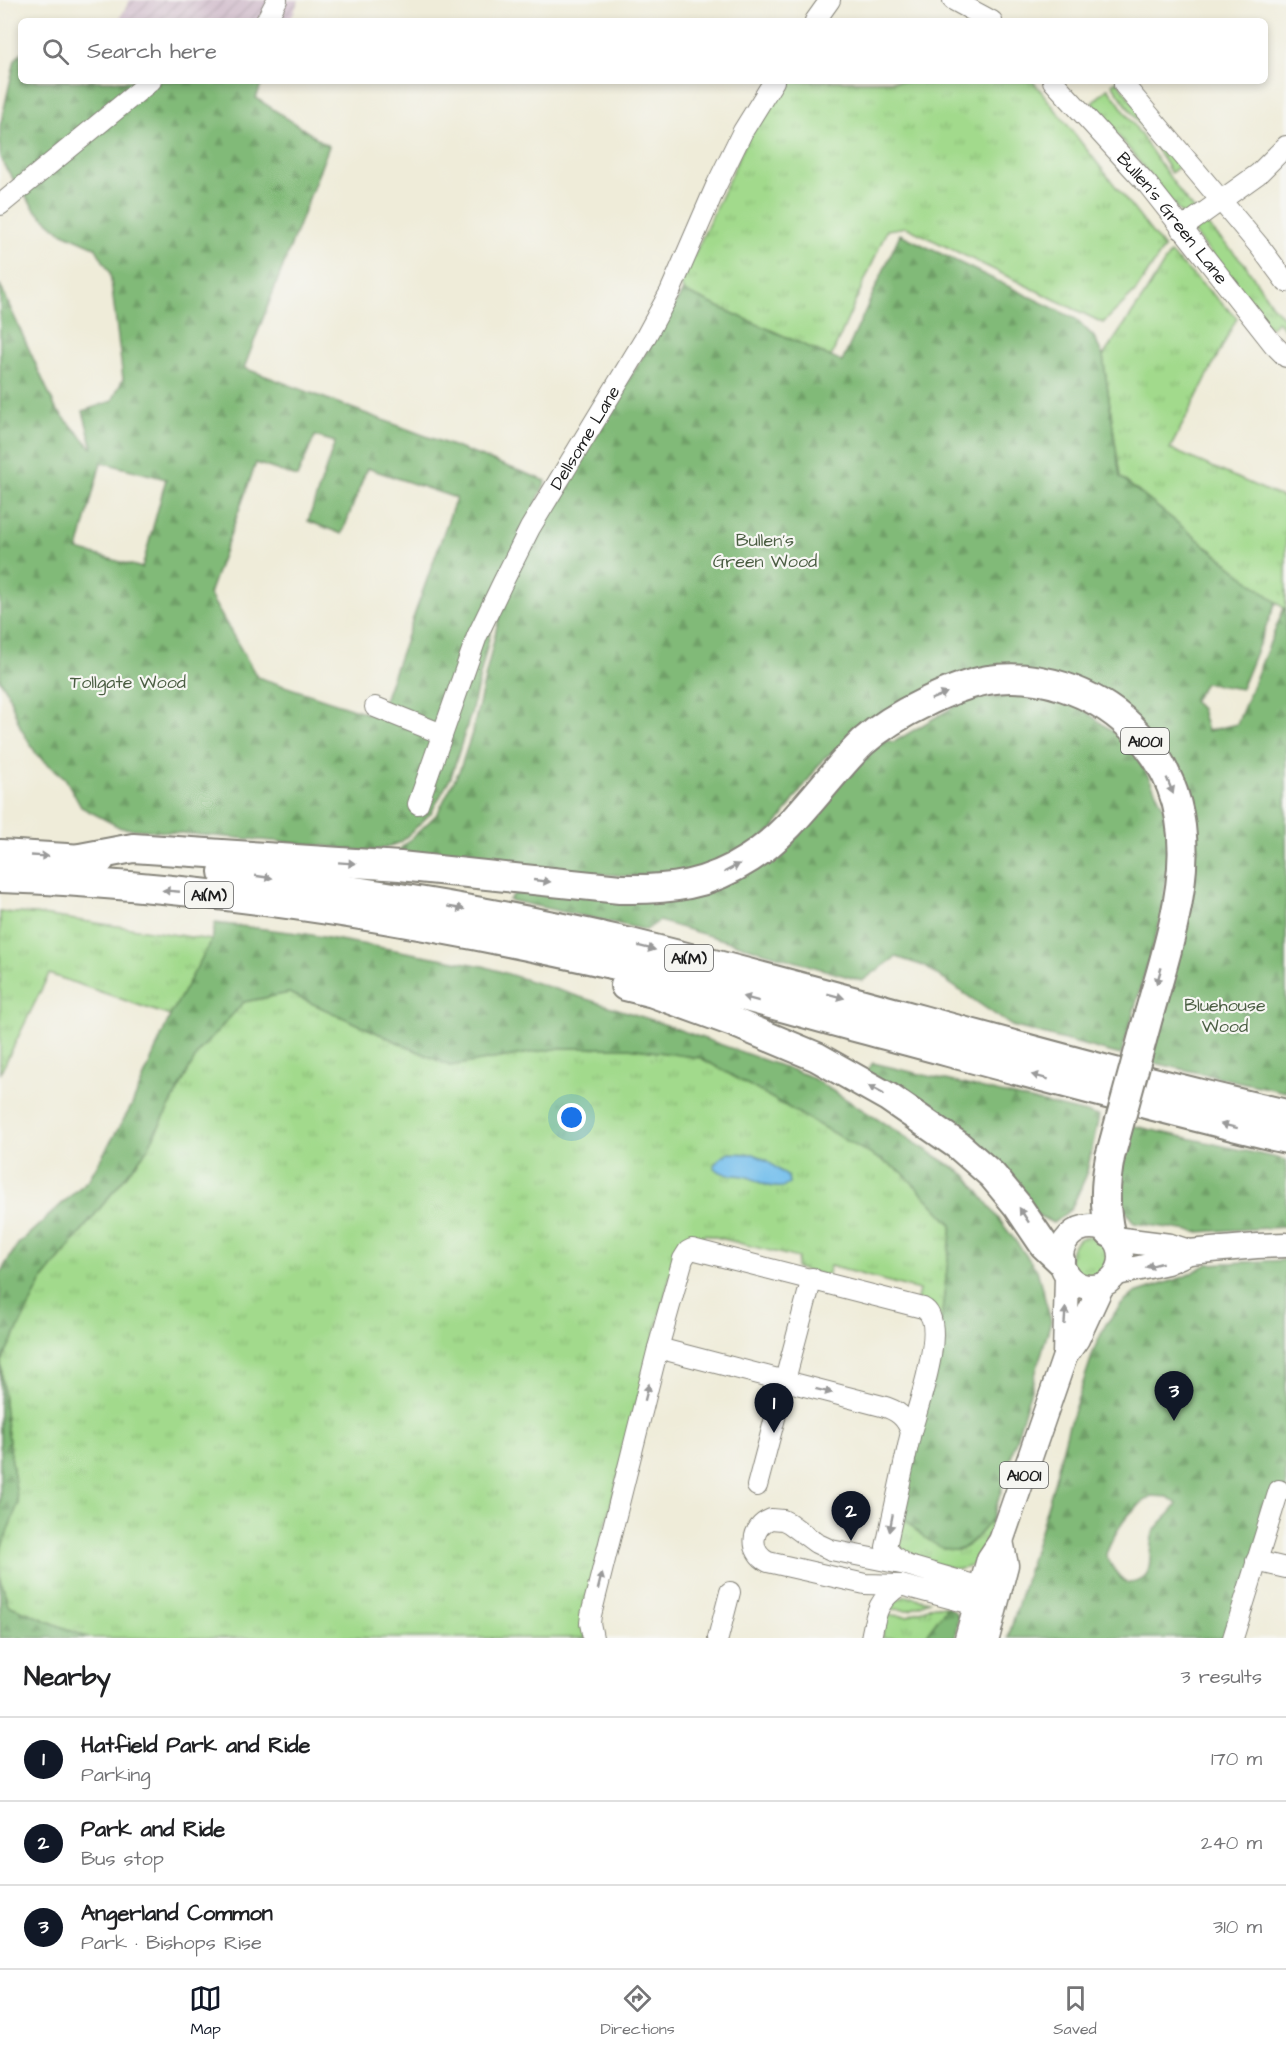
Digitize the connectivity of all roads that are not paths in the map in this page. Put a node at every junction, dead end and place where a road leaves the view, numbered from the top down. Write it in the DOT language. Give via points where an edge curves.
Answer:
graph roads {
  1 [pos="277,0"];
  2 [pos="830,0"];
  3 [pos="953,0"];
  4 [pos="268,18"];
  5 [pos="817,18"];
  6 [pos="986,18"];
  7 [pos="147,84"];
  8 [pos="772,84"];
  9 [pos="1056,84"];
  10 [pos="1124,85"];
  11 [pos="1286,146"];
  12 [pos="1221,202"];
  13 [pos="0,205"];
  14 [pos="1181,229"];
  15 [pos="1286,282"];
  16 [pos="1286,357"];
  17 [pos="375,707"];
  18 [pos="887,723"];
  19 [pos="442,734"];
  20 [pos="418,804"];
  21 [pos="0,854"];
  22 [pos="80,858"];
  23 [pos="0,878"];
  24 [pos="416,925"];
  25 [pos="1286,1114"];
  26 [pos="1286,1139"];
  27 [pos="1112,1236"];
  28 [pos="1286,1245"];
  29 [pos="1189,1252"];
  30 [pos="1064,1268"];
  31 [pos="812,1278"];
  32 [pos="1109,1279"];
  33 [pos="658,1348"];
  34 [pos="1065,1356"];
  35 [pos="785,1381"];
  36 [pos="911,1432"];
  37 [pos="757,1486"];
  38 [pos="1278,1490"];
  39 [pos="1256,1561"];
  40 [pos="906,1565"];
  41 [pos="1286,1568"];
  42 [pos="900,1585"];
  43 [pos="730,1592"];
  44 [pos="984,1599"];
  45 [pos="593,1638"];
  46 [pos="718,1638"];
  47 [pos="871,1638"];
  48 [pos="967,1638"];
  49 [pos="987,1638"];
  50 [pos="1233,1638"];
  1 -- 4 [label="street"];
  2 -- 5 [label="street"];
  3 -- 6 [label="street"];
  7 -- 13 [label="street"];
  8 -- 19 [label="street, Dellsome Lane" via="743,131 644,340 507,573 477,636"];
  9 -- 14 [label="street, Bullen's Green Lane" via="1148,185"];
  10 -- 12 [label="street"];
  11 -- 12 [label="street"];
  12 -- 14 [label="street"];
  12 -- 15 [label="street"];
  14 -- 16 [label="street, Bullen's Green Lane"];
  17 -- 19 [label="street"];
  22 -- 18 [label="highway, A1(M), one-way" via="133,848 400,866 620,889 682,886 732,869 771,843 843,762"];
  18 -- 27 [label="highway, A1001, one-way, bridge" via="950,692 988,680 1048,682 1076,690 1115,713 1143,738 1167,776 1180,816 1184,859 1174,926 1110,1156 1104,1193"];
  19 -- 20 [label="street, Dellsome Lane"];
  21 -- 22 [label="highway, A1(M), one-way"];
  22 -- 25 [label="highway, A1(M), one-way" via="335,887 614,940"];
  24 -- 23 [label="highway, A1(M), one-way" via="188,892"];
  26 -- 24 [label="highway, A1(M), one-way" via="1151,1107 676,979"];
  30 -- 24 [label="highway, A1(M), one-way" via="992,1175 959,1146 888,1097 817,1057 653,993 503,957"];
  27 -- 29 [label="main road"];
  27 -- 30 [label="main road" via="1094,1227 1076,1230 1064,1243"];
  27 -- 32 [label="main road" via="1121,1256"];
  28 -- 29 [label="main road"];
  29 -- 32 [label="main road, one-way"];
  30 -- 32 [label="main road" via="1083,1287 1093,1288"];
  34 -- 30 [label="main road, A1001, one-way"];
  31 -- 33 [label="street" via="697,1249 688,1251 682,1259"];
  31 -- 35 [label="street"];
  31 -- 36 [label="street" via="918,1306 931,1314 932,1351"];
  32 -- 34 [label="main road, A1001"];
  33 -- 35 [label="street"];
  45 -- 33 [label="street, one-way" via="591,1615"];
  34 -- 44 [label="main road, A1001" via="1001,1541 1006,1565"];
  35 -- 36 [label="street, one-way" via="889,1408 904,1418"];
  35 -- 37 [label="street"];
  36 -- 40 [label="street, one-way" via="886,1547"];
  38 -- 39 [label="street"];
  39 -- 41 [label="street"];
  39 -- 50 [label="street"];
  40 -- 42 [label="street" via="831,1550 783,1520 765,1522 754,1536 758,1555 768,1562 865,1584"];
  40 -- 44 [label="street"];
  42 -- 44 [label="street"];
  42 -- 47 [label="street" via="880,1602"];
  43 -- 46 [label="street"];
  44 -- 48 [label="main road, A1001"];
  44 -- 49 [label="main road, A1001"];
}
